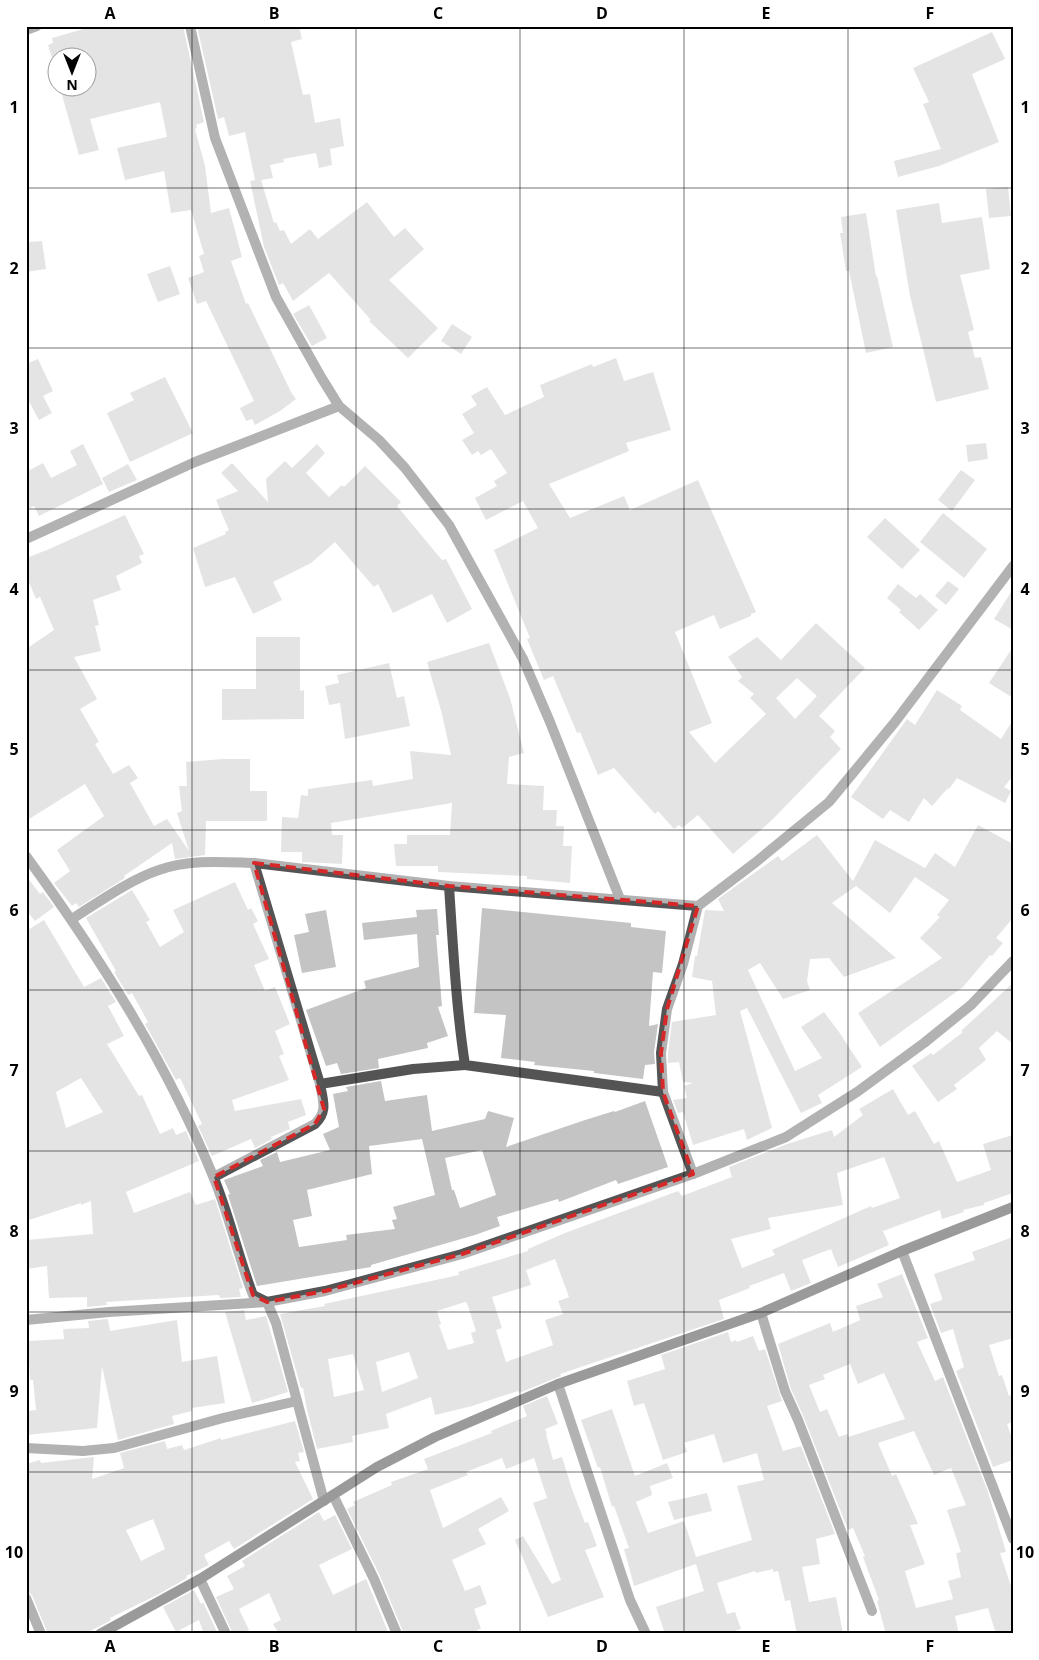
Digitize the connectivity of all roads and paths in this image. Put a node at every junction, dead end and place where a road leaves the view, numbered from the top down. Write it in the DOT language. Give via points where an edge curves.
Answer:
graph roads {
  1 [pos="37,26"];
  2 [pos="190,26"];
  3 [pos="26,30"];
  4 [pos="339,406"];
  5 [pos="26,539"];
  6 [pos="1013,566"];
  7 [pos="26,856"];
  8 [pos="254,863"];
  9 [pos="449,886"];
  10 [pos="620,899"];
  11 [pos="698,906"];
  12 [pos="72,919"];
  13 [pos="1013,961"];
  14 [pos="465,1065"];
  15 [pos="320,1084"];
  16 [pos="663,1092"];
  17 [pos="692,1174"];
  18 [pos="214,1177"];
  19 [pos="1013,1207"];
  20 [pos="902,1251"];
  21 [pos="267,1302"];
  22 [pos="761,1313"];
  23 [pos="26,1320"];
  24 [pos="558,1384"];
  25 [pos="297,1401"];
  26 [pos="26,1448"];
  27 [pos="329,1498"];
  28 [pos="1013,1539"];
  29 [pos="200,1579"];
  30 [pos="26,1598"];
  31 [pos="872,1611"];
  32 [pos="40,1634"];
  33 [pos="100,1634"];
  34 [pos="226,1634"];
  35 [pos="396,1634"];
  36 [pos="646,1634"];
  1 -- 3 [label="street"];
  2 -- 4 [label="street" via="215,138 276,297"];
  4 -- 5 [label="street" via="195,462"];
  4 -- 10 [label="street" via="379,440 405,468 454,533 523,659"];
  6 -- 11 [label="street" via="895,722 829,802"];
  7 -- 12 [label="street"];
  8 -- 9 [label="street"];
  8 -- 12 [label="street" via="186,863 158,870 123,887"];
  8 -- 15 [label="street"];
  9 -- 10 [label="street"];
  9 -- 14 [label="street"];
  10 -- 11 [label="street"];
  11 -- 16 [label="street" via="668,1009 661,1053"];
  12 -- 18 [label="street" via="139,1025"];
  13 -- 17 [label="street" via="971,1005 857,1092 786,1137"];
  14 -- 15 [label="street" via="413,1069"];
  14 -- 16 [label="street"];
  15 -- 18 [label="street" via="324,1109 316,1124"];
  16 -- 17 [label="street"];
  17 -- 21 [label="street" via="462,1254 325,1291"];
  18 -- 21 [label="street" via="253,1295"];
  19 -- 20 [label="street"];
  20 -- 22 [label="street"];
  20 -- 28 [label="street"];
  21 -- 23 [label="street"];
  21 -- 25 [label="street" via="276,1323"];
  22 -- 24 [label="street"];
  22 -- 31 [label="street" via="785,1391"];
  24 -- 27 [label="street" via="436,1436 377,1467"];
  24 -- 36 [label="street" via="630,1600"];
  25 -- 26 [label="street" via="114,1448 83,1451"];
  25 -- 27 [label="street"];
  27 -- 29 [label="street"];
  27 -- 35 [label="street" via="374,1579"];
  29 -- 33 [label="street"];
  29 -- 34 [label="street"];
  30 -- 32 [label="street"];
}
